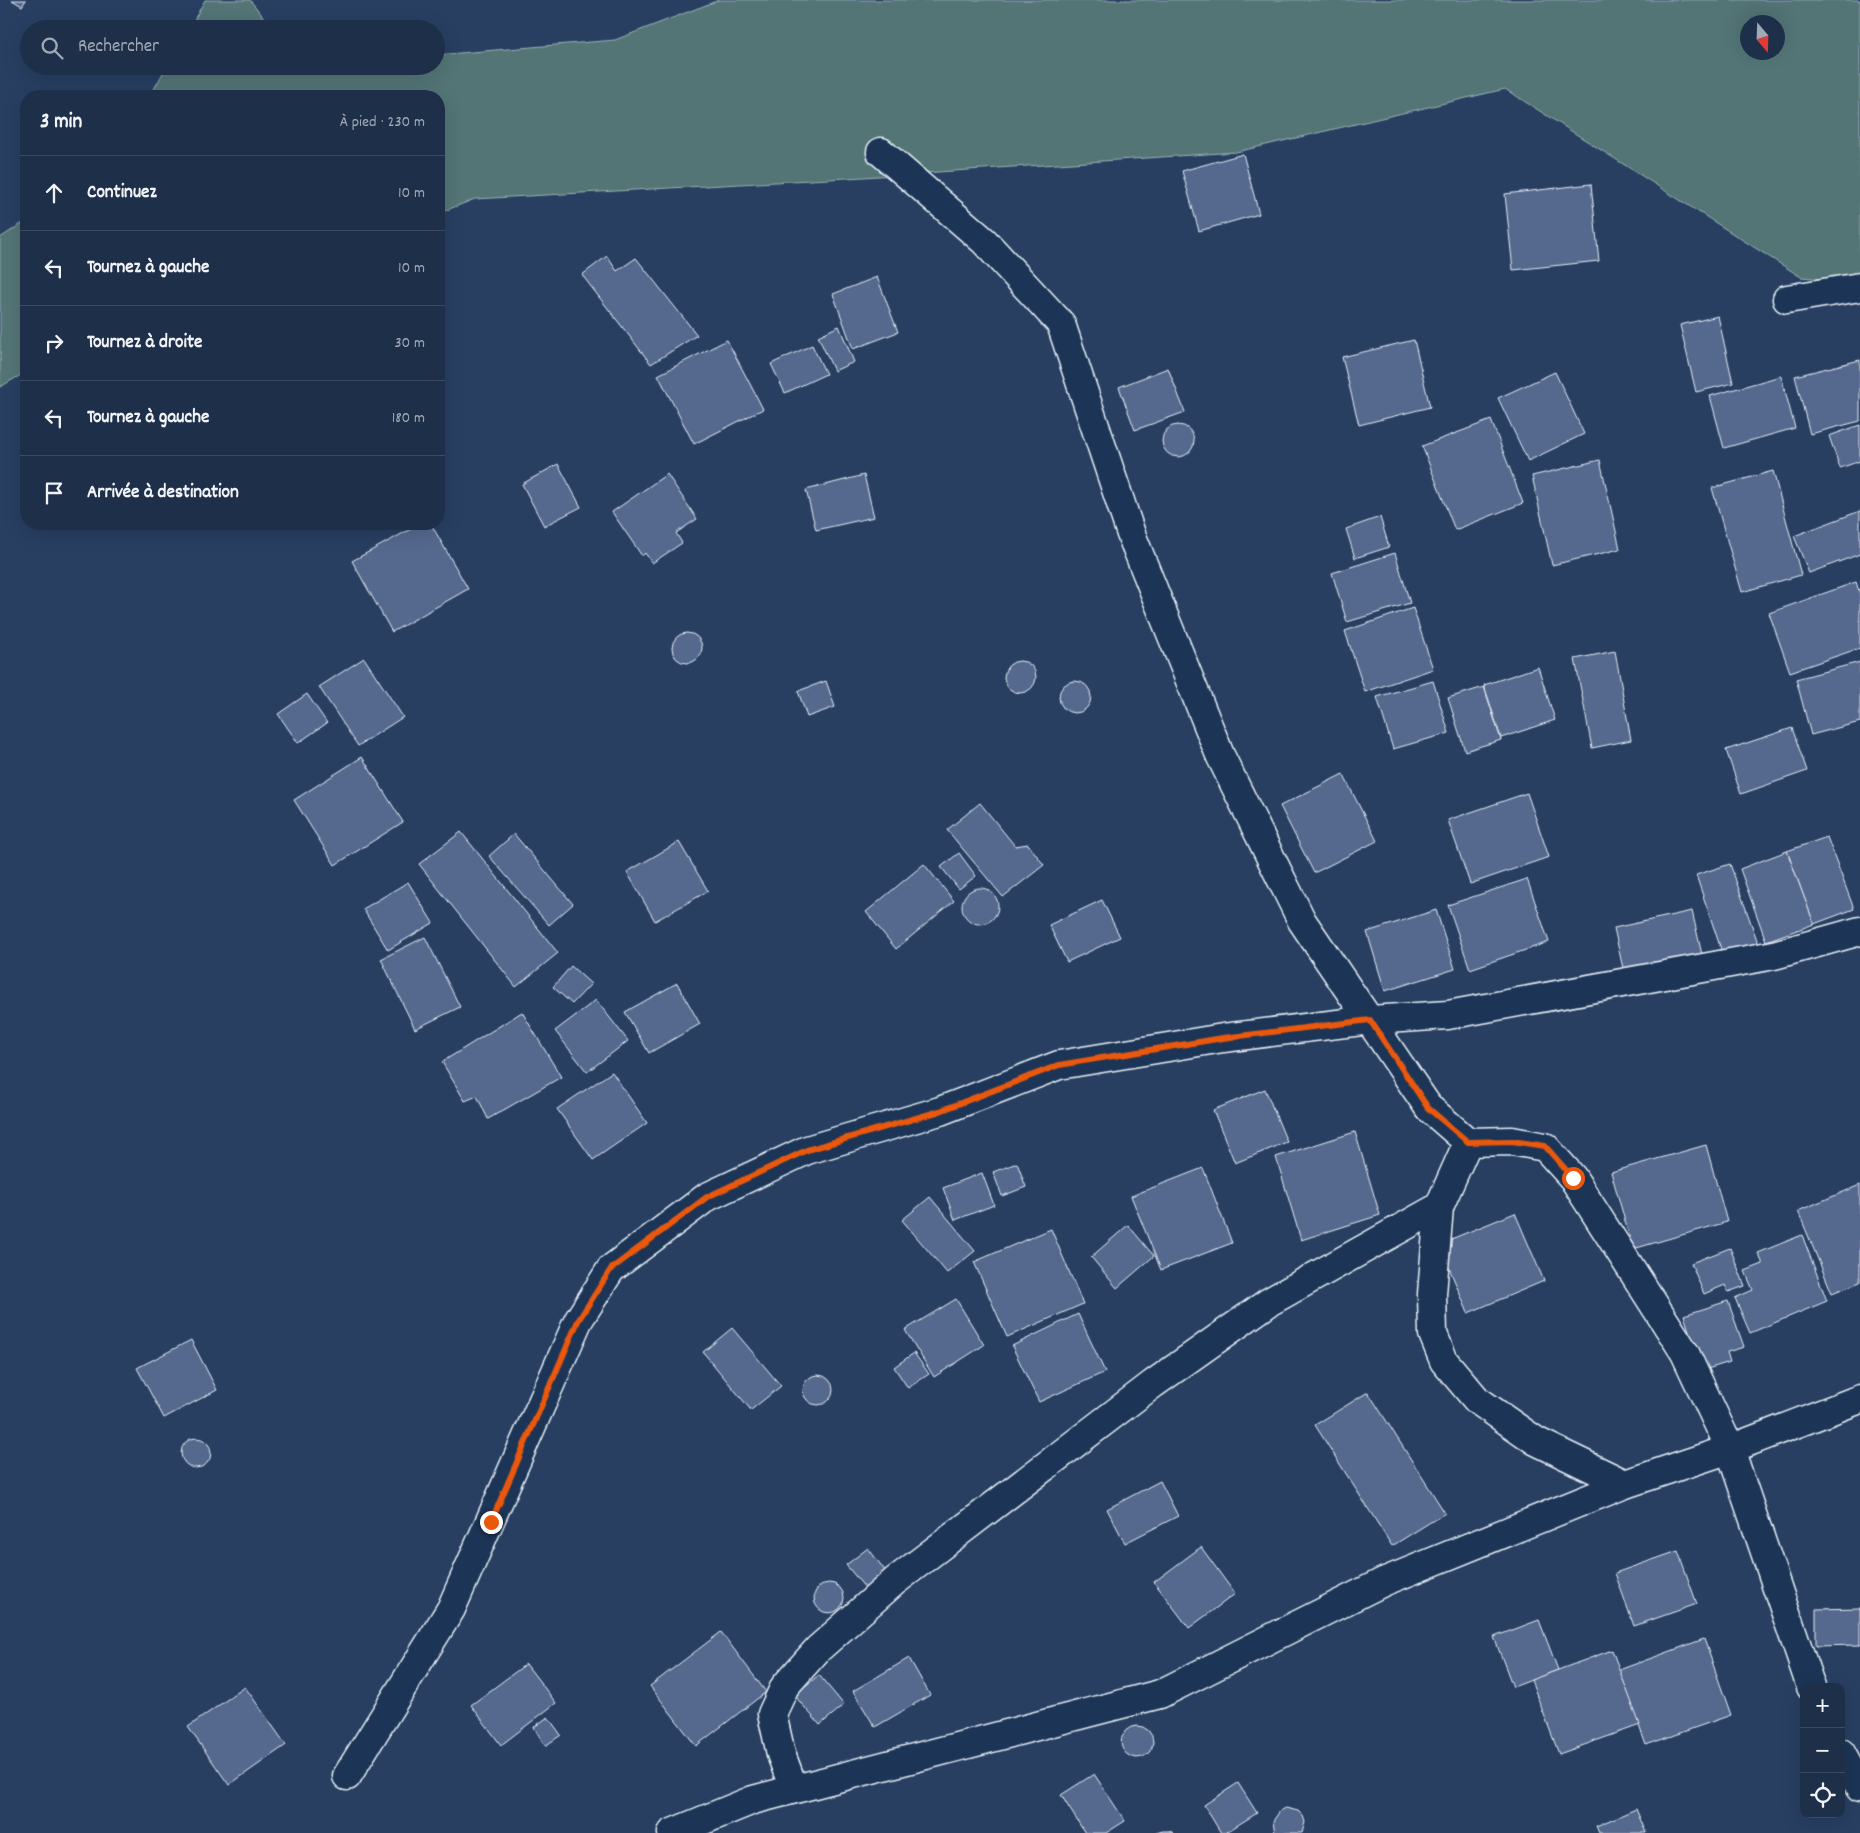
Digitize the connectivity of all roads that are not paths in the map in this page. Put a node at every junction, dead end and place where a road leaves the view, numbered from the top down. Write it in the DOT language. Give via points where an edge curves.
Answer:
graph roads {
  1 [pos="881,152"];
  2 [pos="1860,287"];
  3 [pos="1787,299"];
  4 [pos="1860,931"];
  5 [pos="1370,1020"];
  6 [pos="1468,1142"];
  7 [pos="1440,1207"];
  8 [pos="1860,1399"];
  9 [pos="1730,1449"];
  10 [pos="1625,1484"];
  11 [pos="1810,1683"];
  12 [pos="1845,1761"];
  13 [pos="347,1776"];
  14 [pos="1860,1788"];
  15 [pos="794,1790"];
  16 [pos="672,1833"];
  1 -- 5 [label="street" via="984,241 1061,324 1131,534 1220,755 1302,921"];
  2 -- 3 [label="street"];
  4 -- 5 [label="street" via="1774,955 1448,1015"];
  5 -- 6 [label="street" via="1428,1108"];
  5 -- 13 [label="street" via="1223,1038 1059,1065 940,1111 807,1150 707,1197 611,1269 578,1321 451,1609"];
  6 -- 7 [label="street"];
  6 -- 9 [label="street" via="1512,1141 1545,1146 1573,1178 1685,1353"];
  7 -- 10 [label="street" via="1432,1294 1433,1334 1444,1361 1477,1400 1536,1441"];
  7 -- 15 [label="street" via="1269,1302 1153,1384 895,1581 818,1649 785,1686 772,1714"];
  8 -- 9 [label="street"];
  9 -- 10 [label="street"];
  9 -- 11 [label="street"];
  10 -- 15 [label="street" via="1383,1582 1160,1694"];
  12 -- 14 [label="street"];
  15 -- 16 [label="street" via="753,1800"];
}
